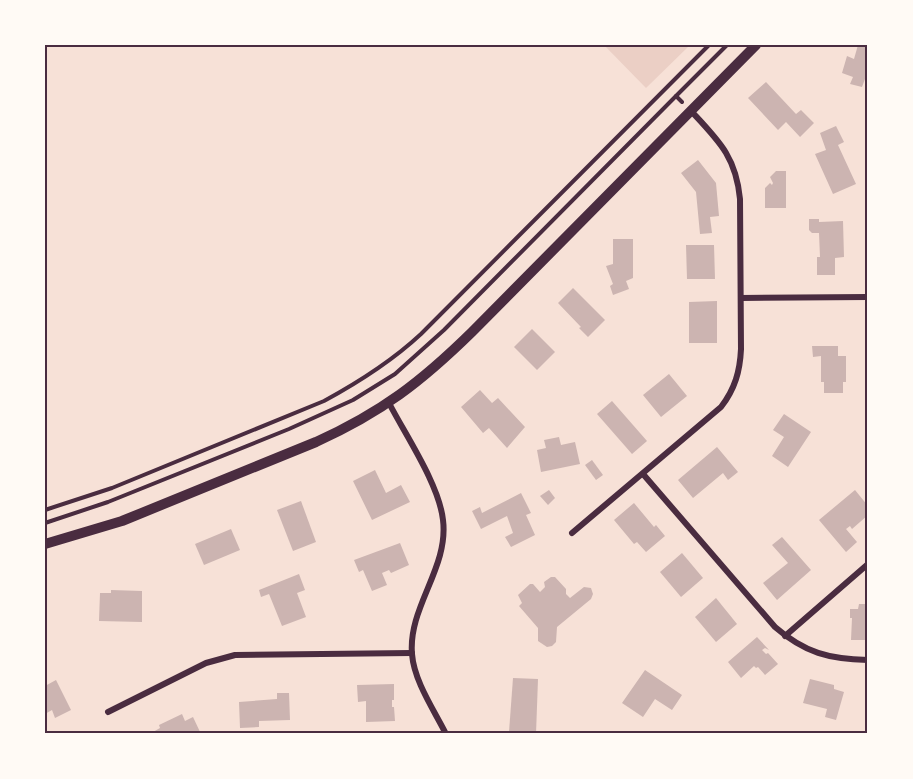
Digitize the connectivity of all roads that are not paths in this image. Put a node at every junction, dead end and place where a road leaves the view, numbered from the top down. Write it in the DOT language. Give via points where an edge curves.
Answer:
graph roads {
  1 [pos="756,45"];
  2 [pos="692,112"];
  3 [pos="868,297"];
  4 [pos="741,298"];
  5 [pos="389,404"];
  6 [pos="644,474"];
  7 [pos="572,533"];
  8 [pos="45,544"];
  9 [pos="868,564"];
  10 [pos="785,636"];
  11 [pos="412,653"];
  12 [pos="868,660"];
  13 [pos="108,712"];
  14 [pos="446,734"];
  1 -- 2 [label="street"];
  2 -- 4 [label="street" via="722,146 736,172 741,199"];
  2 -- 5 [label="street" via="453,351"];
  3 -- 4 [label="street"];
  4 -- 6 [label="street" via="741,360 730,395"];
  5 -- 8 [label="street" via="316,442 122,521"];
  5 -- 11 [label="street" via="434,490 443,519 440,557 415,627"];
  6 -- 7 [label="street"];
  6 -- 10 [label="street"];
  9 -- 10 [label="street"];
  10 -- 12 [label="street" via="823,656"];
  11 -- 13 [label="street" via="234,655 206,663"];
  11 -- 14 [label="street" via="414,666"];
}
